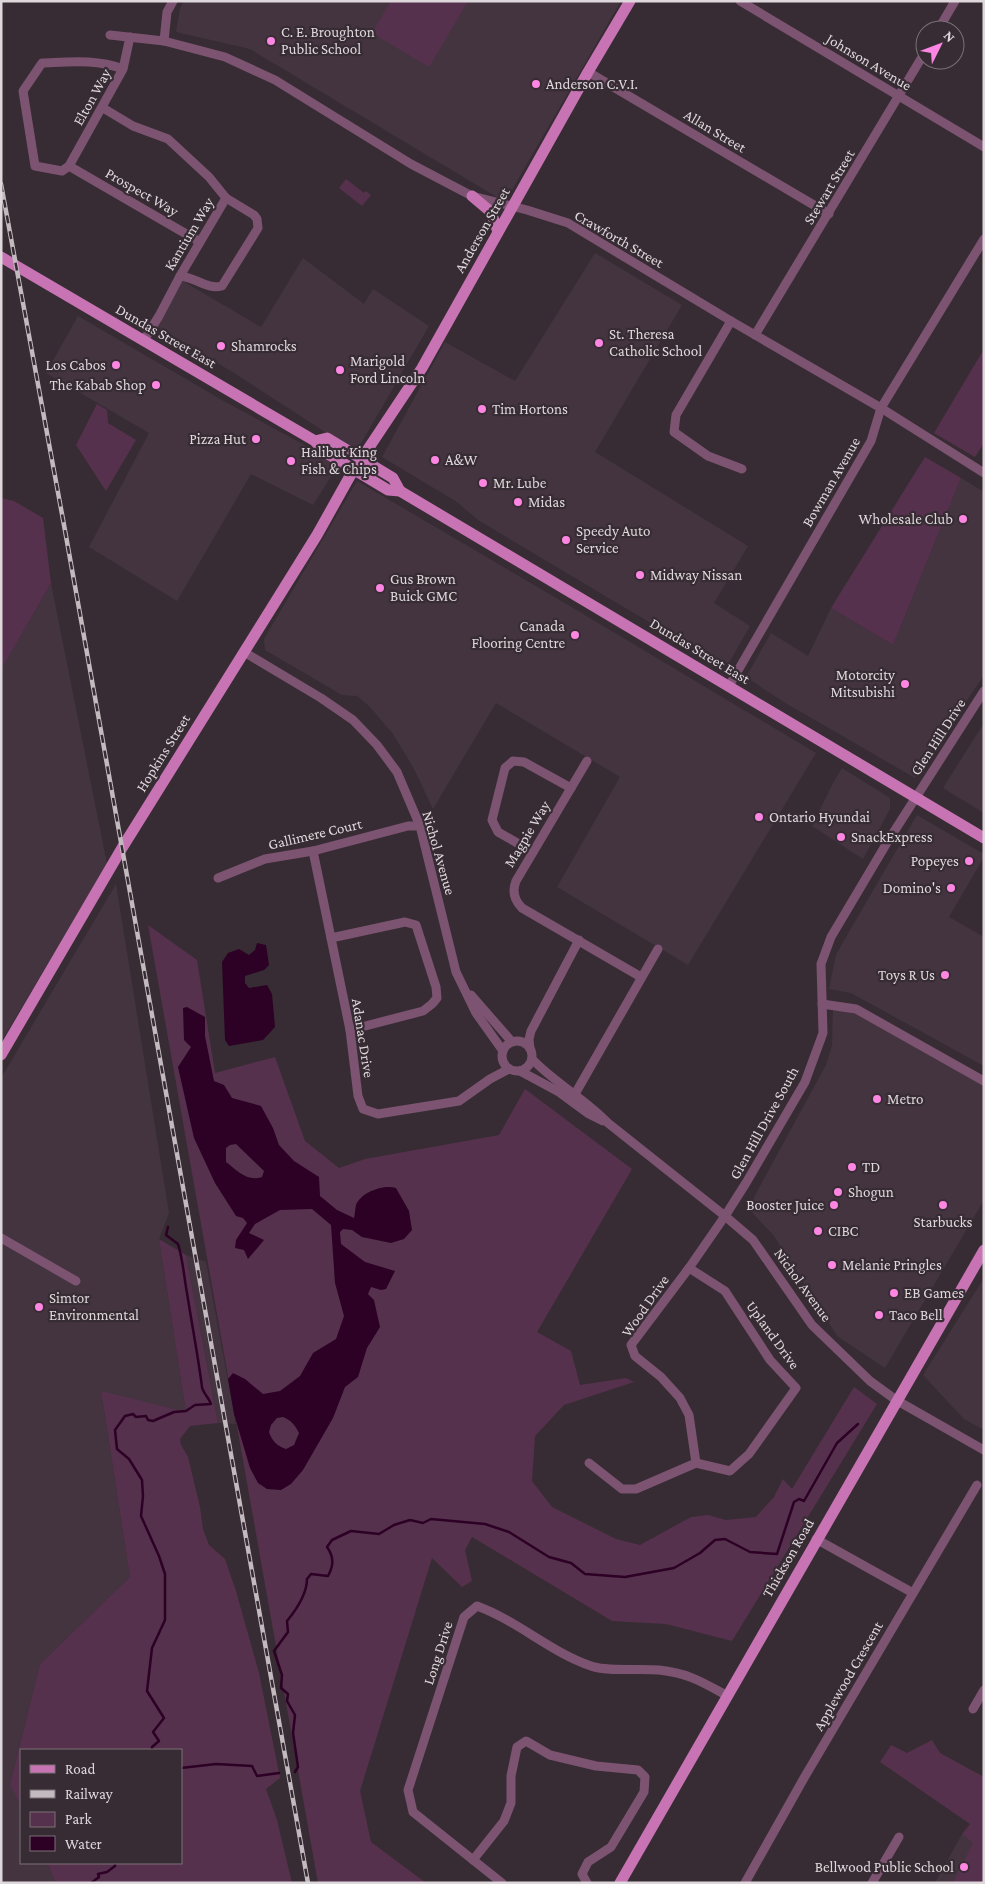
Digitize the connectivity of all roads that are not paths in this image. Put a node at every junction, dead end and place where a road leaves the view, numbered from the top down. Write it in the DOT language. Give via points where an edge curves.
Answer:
graph roads {
  1 [pos="173,1"];
  2 [pos="630,1"];
  3 [pos="740,1"];
  4 [pos="955,1"];
  5 [pos="944,20"];
  6 [pos="110,35"];
  7 [pos="130,37"];
  8 [pos="164,41"];
  9 [pos="915,69"];
  10 [pos="123,70"];
  11 [pos="588,72"];
  12 [pos="899,96"];
  13 [pos="103,108"];
  14 [pos="984,147"];
  15 [pos="69,166"];
  16 [pos="472,196"];
  17 [pos="226,198"];
  18 [pos="513,207"];
  19 [pos="829,214"];
  20 [pos="498,232"];
  21 [pos="984,239"];
  22 [pos="200,242"];
  23 [pos="1,257"];
  24 [pos="180,276"];
  25 [pos="731,321"];
  26 [pos="755,335"];
  27 [pos="144,340"];
  28 [pos="881,408"];
  29 [pos="316,441"];
  30 [pos="362,459"];
  31 [pos="354,470"];
  32 [pos="742,470"];
  33 [pos="984,473"];
  34 [pos="400,491"];
  35 [pos="244,652"];
  36 [pos="729,686"];
  37 [pos="984,691"];
  38 [pos="587,761"];
  39 [pos="571,788"];
  40 [pos="915,797"];
  41 [pos="420,826"];
  42 [pos="984,838"];
  43 [pos="313,851"];
  44 [pos="533,852"];
  45 [pos="218,878"];
  46 [pos="331,938"];
  47 [pos="579,940"];
  48 [pos="658,949"];
  49 [pos="641,977"];
  50 [pos="465,987"];
  51 [pos="822,1004"];
  52 [pos="350,1030"];
  53 [pos="531,1030"];
  54 [pos="514,1042"];
  55 [pos="530,1049"];
  56 [pos="503,1051"];
  57 [pos="1,1055"];
  58 [pos="532,1059"];
  59 [pos="506,1065"];
  60 [pos="520,1071"];
  61 [pos="984,1081"];
  62 [pos="575,1094"];
  63 [pos="608,1123"];
  64 [pos="725,1216"];
  65 [pos="1,1238"];
  66 [pos="984,1250"];
  67 [pos="689,1268"];
  68 [pos="76,1281"];
  69 [pos="896,1400"];
  70 [pos="984,1450"];
  71 [pos="589,1463"];
  72 [pos="696,1463"];
  73 [pos="976,1484"];
  74 [pos="816,1540"];
  75 [pos="913,1593"];
  76 [pos="984,1690"];
  77 [pos="726,1695"];
  78 [pos="973,1709"];
  79 [pos="899,1837"];
  80 [pos="473,1860"];
  81 [pos="502,1883"];
  82 [pos="587,1883"];
  83 [pos="620,1883"];
  84 [pos="745,1883"];
  85 [pos="872,1883"];
  1 -- 8 [label="street" via="167,12"];
  2 -- 11 [label="main road, Anderson Street"];
  3 -- 12 [label="street, Johnson Avenue"];
  4 -- 5 [label="street"];
  6 -- 7 [label="street, Crawforth Street"];
  7 -- 8 [label="street, Crawforth Street"];
  7 -- 10 [label="street, Elton Way"];
  8 -- 16 [label="street, Crawforth Street" via="225,57 263,74 411,164"];
  9 -- 12 [label="street, Stewart Street"];
  10 -- 13 [label="street, Elton Way"];
  10 -- 15 [label="street" via="109,64 84,61 42,63 23,91 35,166 62,170"];
  11 -- 18 [label="main road, Anderson Street"];
  11 -- 19 [label="street, Allan Street"];
  12 -- 14 [label="street, Johnson Avenue"];
  12 -- 19 [label="street, Stewart Street"];
  13 -- 15 [label="street, Elton Way"];
  13 -- 17 [label="street, Kantium Way" via="133,126 168,139 209,177"];
  15 -- 22 [label="street, Prospect Way"];
  16 -- 18 [label="street, Crawforth Street"];
  16 -- 20 [label="main road" via="490,212"];
  17 -- 22 [label="street, Kantium Way"];
  17 -- 24 [label="street" via="254,215 258,228 222,286 215,288 189,276"];
  18 -- 20 [label="main road, Anderson Street"];
  18 -- 25 [label="street, Crawforth Street" via="568,224"];
  19 -- 26 [label="street, Stewart Street"];
  20 -- 30 [label="main road, Anderson Street" via="422,368"];
  21 -- 28 [label="street, Bowman Avenue"];
  22 -- 24 [label="street, Kantium Way"];
  23 -- 27 [label="main road, Dundas Street East"];
  24 -- 27 [label="street, Kantium Way"];
  25 -- 26 [label="street, Crawforth Street"];
  25 -- 32 [label="street" via="676,415 674,432 708,456"];
  26 -- 28 [label="street, Crawforth Street"];
  27 -- 29 [label="main road, Dundas Street East"];
  28 -- 33 [label="street, Crawforth Street"];
  28 -- 36 [label="street, Bowman Avenue" via="871,441"];
  29 -- 30 [label="main road, Dundas Street East" via="327,438"];
  29 -- 31 [label="main road, Dundas Street East" via="323,451"];
  30 -- 31 [label="main road, Anderson Street"];
  30 -- 34 [label="main road, Dundas Street East" via="393,478"];
  31 -- 34 [label="main road, Dundas Street East" via="388,490"];
  31 -- 35 [label="main road, Hopkins Street"];
  34 -- 36 [label="main road, Dundas Street East"];
  35 -- 41 [label="street, Nichol Avenue" via="353,720 397,772"];
  35 -- 57 [label="main road, Hopkins Street" via="122,848"];
  36 -- 40 [label="main road, Dundas Street East"];
  37 -- 40 [label="street, Glen Hill Drive"];
  38 -- 39 [label="street, Magpie Way"];
  39 -- 44 [label="street, Magpie Way"];
  39 -- 44 [label="street" via="524,762 513,761 505,768 491,817 493,826 500,834"];
  40 -- 42 [label="main road, Dundas Street East"];
  40 -- 51 [label="street, Glen Hill Drive South" via="831,937 821,964"];
  41 -- 43 [label="street, Gallimere Court" via="408,826"];
  41 -- 50 [label="street, Nichol Avenue" via="456,972"];
  43 -- 45 [label="street, Gallimere Court" via="264,860"];
  43 -- 46 [label="street, Adanac Drive"];
  44 -- 47 [label="street, Magpie Way" via="514,884 516,901 522,908"];
  46 -- 52 [label="street, Adanac Drive"];
  46 -- 52 [label="street" via="404,922 416,925 436,987 437,998 423,1011"];
  47 -- 49 [label="street, Magpie Way"];
  47 -- 53 [label="street"];
  48 -- 49 [label="street"];
  49 -- 62 [label="street"];
  50 -- 54 [label="street, Nichol Avenue"];
  50 -- 56 [label="street, Nichol Avenue" via="476,1013"];
  51 -- 61 [label="street" via="856,1009"];
  51 -- 64 [label="street, Glen Hill Drive South" via="823,1033 805,1082"];
  52 -- 59 [label="street, Adanac Drive" via="358,1096 363,1109 378,1114 459,1101"];
  53 -- 54 [label="street"];
  53 -- 55 [label="street"];
  54 -- 55 [label="street" via="523,1042"];
  54 -- 56 [label="street"];
  55 -- 58 [label="street"];
  56 -- 59 [label="street"];
  58 -- 60 [label="street" via="528,1067"];
  58 -- 62 [label="street, Nichol Avenue" via="547,1075"];
  59 -- 60 [label="street"];
  60 -- 63 [label="street, Nichol Avenue"];
  62 -- 63 [label="street, Nichol Avenue"];
  63 -- 64 [label="street, Nichol Avenue"];
  64 -- 67 [label="street, Wood Drive"];
  64 -- 69 [label="street, Nichol Avenue" via="753,1240 812,1325 870,1381"];
  65 -- 68 [label="street"];
  66 -- 69 [label="main road, Thickson Road"];
  67 -- 72 [label="street, Wood Drive" via="631,1345 635,1356 680,1398 689,1416"];
  67 -- 72 [label="street, Upland Drive" via="725,1291 770,1360 796,1388 749,1454 730,1471"];
  69 -- 70 [label="street, Nichol Avenue"];
  69 -- 74 [label="main road, Thickson Road"];
  71 -- 72 [label="street" via="622,1489 636,1489"];
  73 -- 75 [label="street, Applewood Crescent"];
  74 -- 75 [label="street"];
  74 -- 77 [label="main road, Thickson Road"];
  75 -- 84 [label="street, Applewood Crescent"];
  76 -- 78 [label="street"];
  77 -- 80 [label="street, Long Drive" via="688,1675 659,1670 593,1668 494,1612 477,1606 464,1617 408,1790 413,1812"];
  77 -- 83 [label="main road, Thickson Road"];
  79 -- 85 [label="street"];
  80 -- 81 [label="street"];
  80 -- 82 [label="street" via="504,1821 511,1803 511,1776 517,1747 526,1741 550,1755 596,1766 638,1770 645,1777 644,1792 611,1847 588,1862 582,1874"];
}
